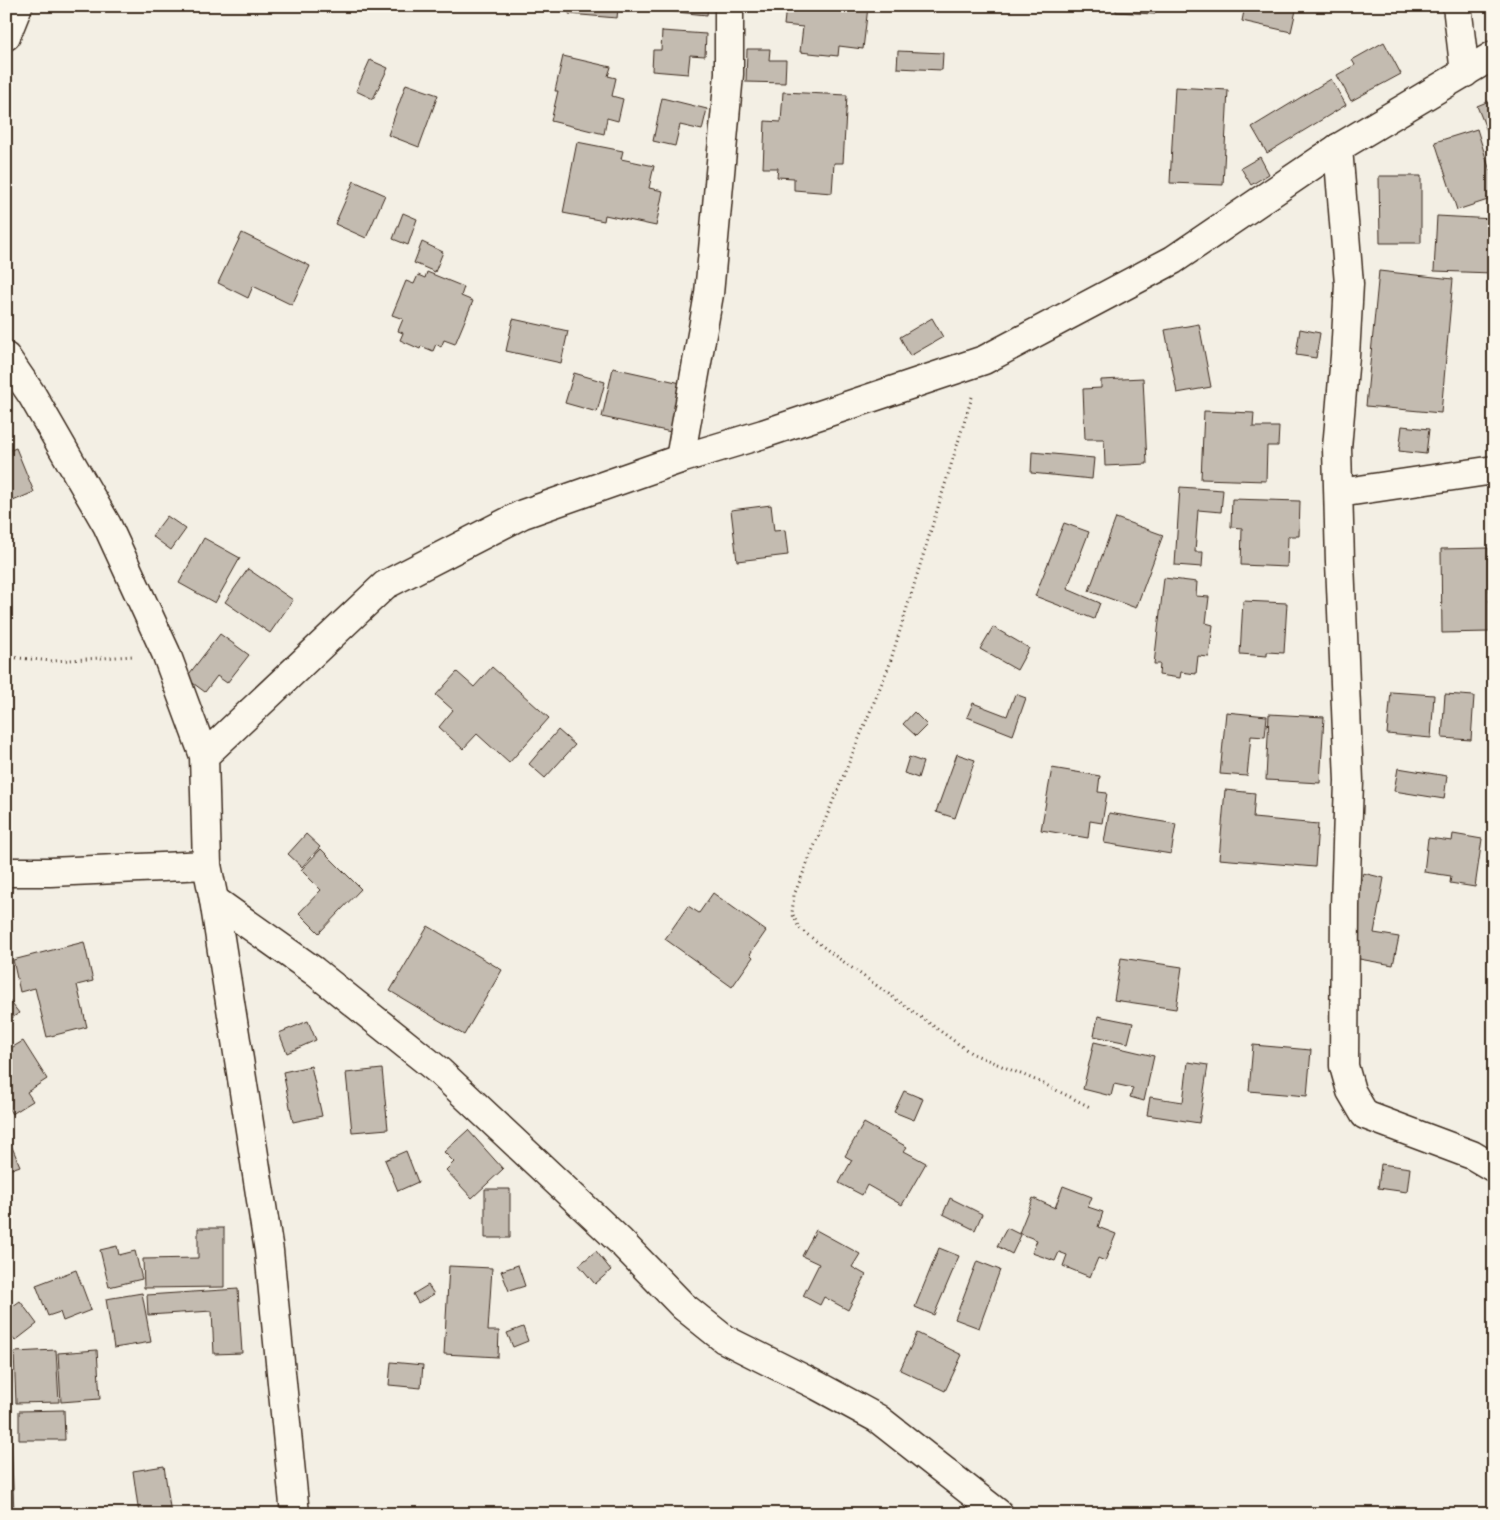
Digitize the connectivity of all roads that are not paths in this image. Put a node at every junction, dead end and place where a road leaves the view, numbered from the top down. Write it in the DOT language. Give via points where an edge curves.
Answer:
graph roads {
  1 [pos="18,6"];
  2 [pos="729,6"];
  3 [pos="1458,6"];
  4 [pos="6,36"];
  5 [pos="1494,55"];
  6 [pos="1465,73"];
  7 [pos="1338,148"];
  8 [pos="6,357"];
  9 [pos="680,459"];
  10 [pos="1494,470"];
  11 [pos="1339,493"];
  12 [pos="204,756"];
  13 [pos="207,865"];
  14 [pos="6,872"];
  15 [pos="214,900"];
  16 [pos="1494,1168"];
  17 [pos="295,1514"];
  18 [pos="999,1514"];
  1 -- 4 [label="street"];
  2 -- 9 [label="street" via="729,74 709,294"];
  3 -- 6 [label="street"];
  5 -- 6 [label="street"];
  6 -- 7 [label="street"];
  7 -- 9 [label="street" via="1173,260 984,360"];
  7 -- 11 [label="street" via="1349,284 1337,448"];
  8 -- 12 [label="street" via="32,395 107,525 166,654"];
  9 -- 12 [label="street" via="523,514 386,585"];
  10 -- 11 [label="street"];
  11 -- 16 [label="street" via="1349,781 1344,1066 1351,1091 1365,1115 1472,1155"];
  12 -- 13 [label="street"];
  13 -- 14 [label="street"];
  13 -- 15 [label="street"];
  15 -- 17 [label="street" via="269,1251"];
  15 -- 18 [label="street" via="314,971 439,1072 614,1235 683,1306 724,1339 877,1418"];
}
